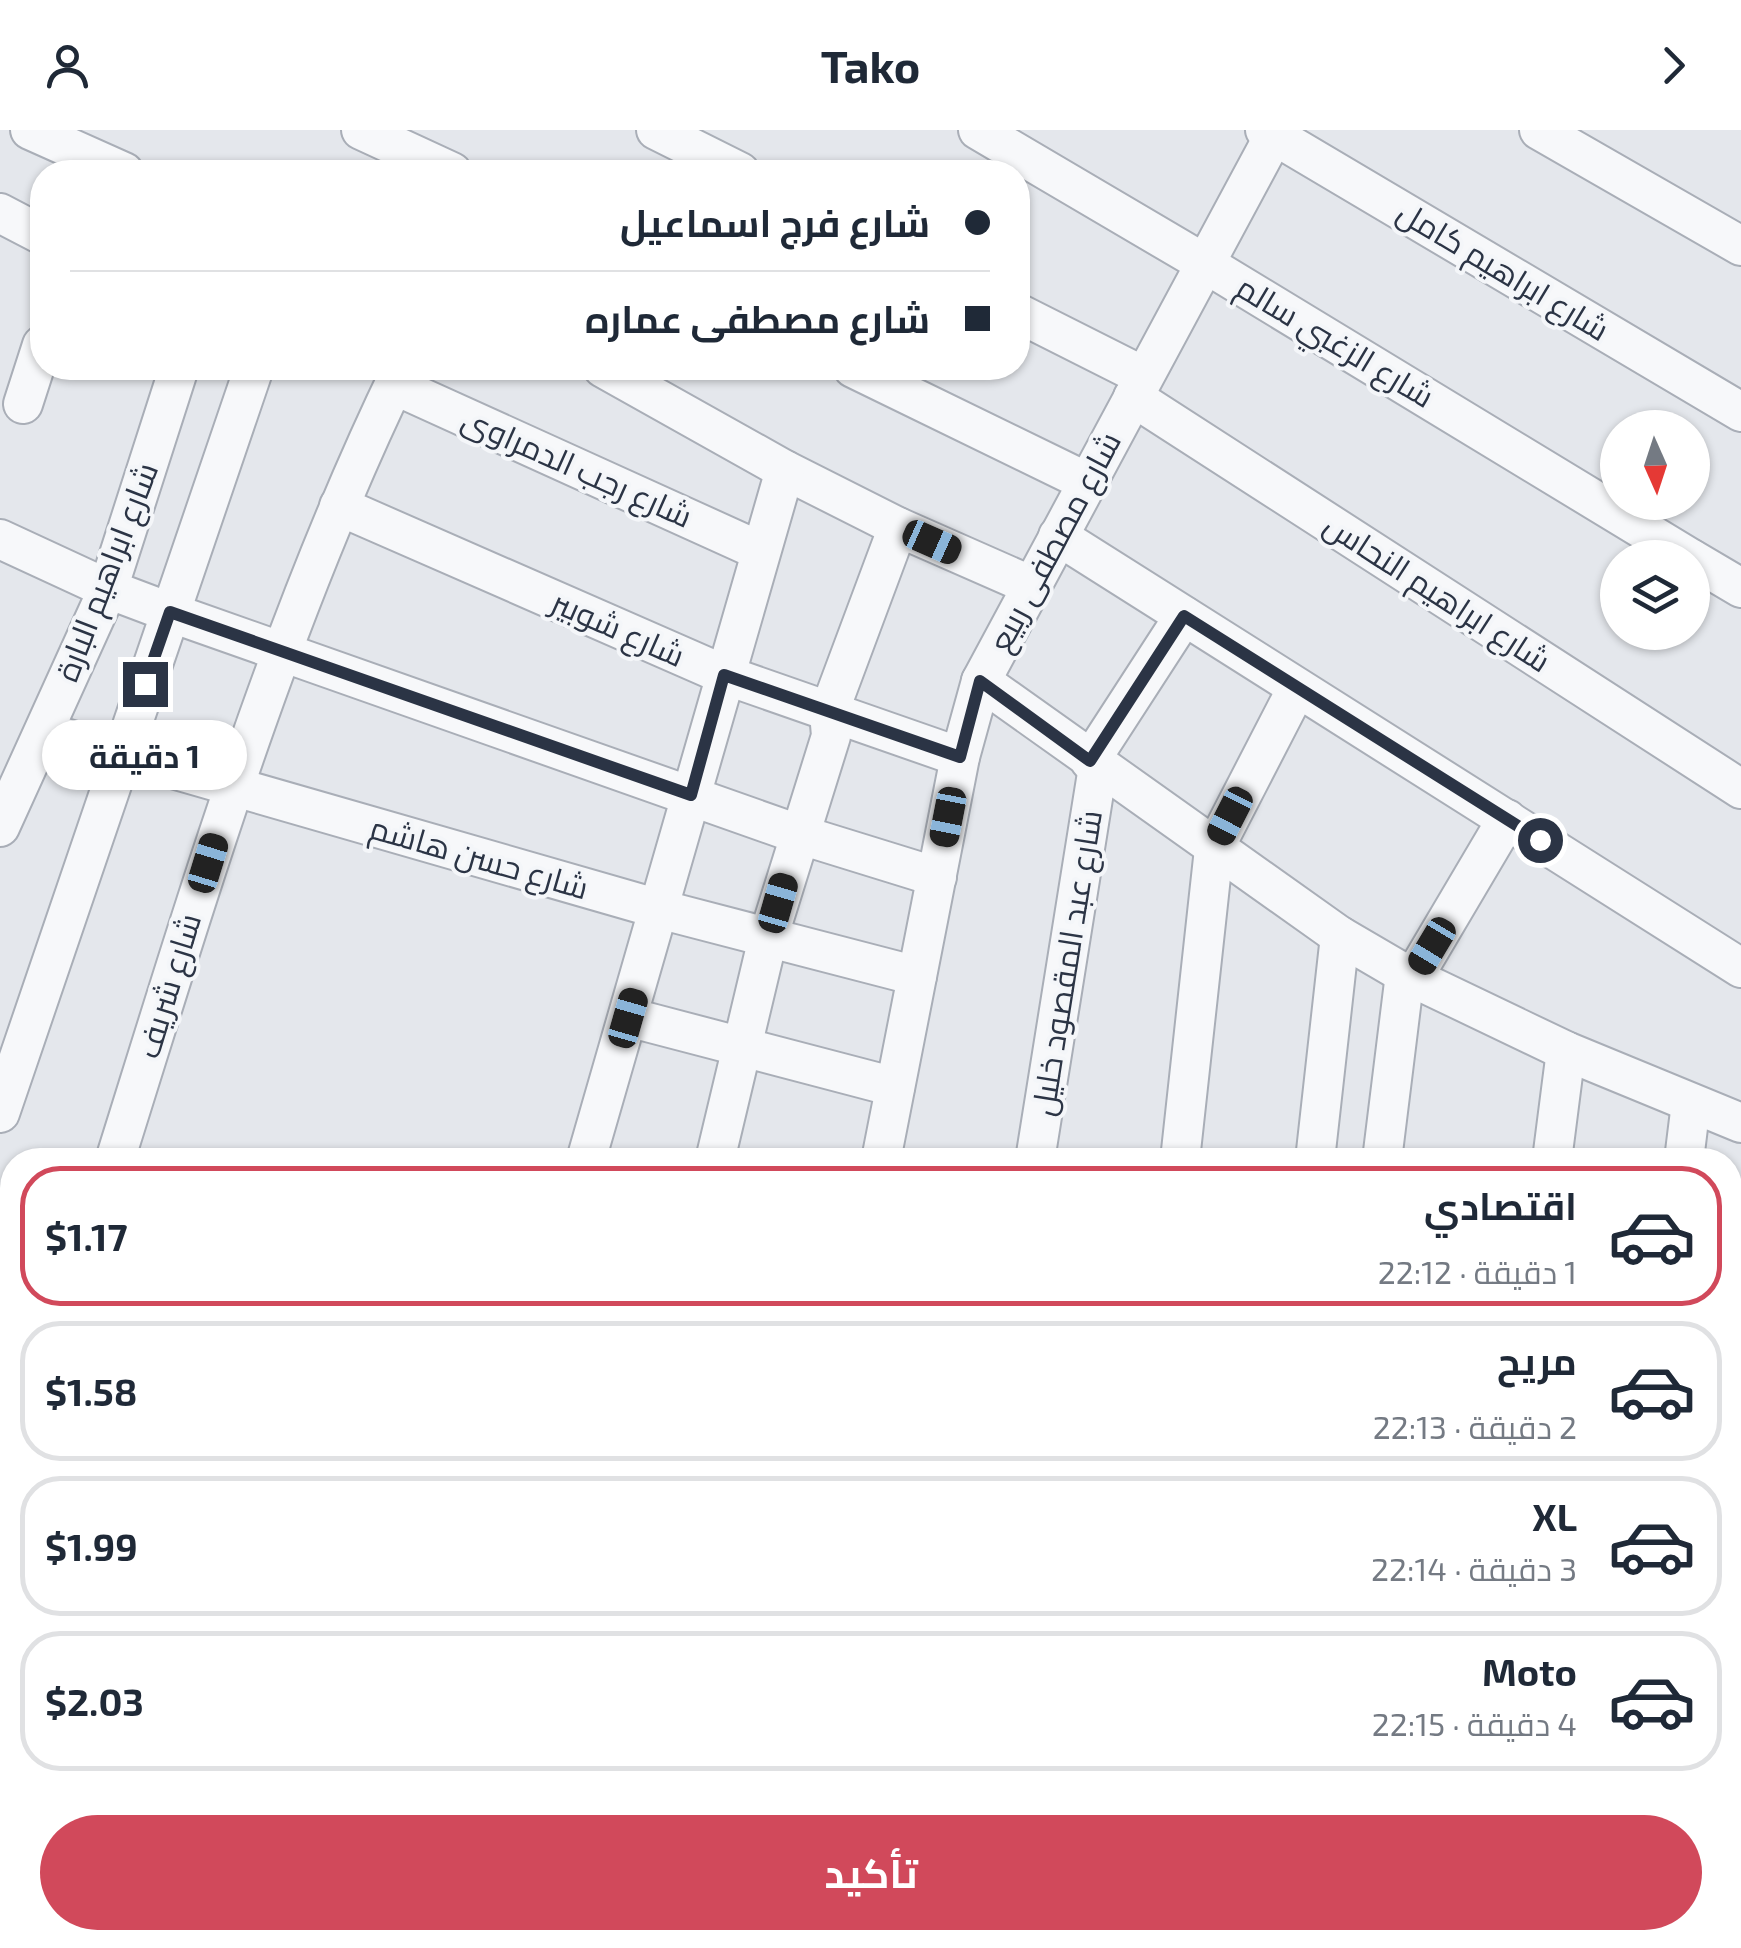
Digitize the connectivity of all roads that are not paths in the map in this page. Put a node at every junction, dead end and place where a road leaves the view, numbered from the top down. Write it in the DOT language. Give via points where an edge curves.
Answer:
graph roads {
  1 [pos="30,130"];
  2 [pos="361,130"];
  3 [pos="656,130"];
  4 [pos="978,130"];
  5 [pos="1540,130"];
  6 [pos="1272,132"];
  7 [pos="97,160"];
  8 [pos="426,160"];
  9 [pos="716,160"];
  10 [pos="1029,160"];
  11 [pos="1030,160"];
  12 [pos="0,213"];
  13 [pos="30,229"];
  14 [pos="1741,246"];
  15 [pos="1204,262"];
  16 [pos="1030,319"];
  17 [pos="31,380"];
  18 [pos="175,380"];
  19 [pos="250,380"];
  20 [pos="396,380"];
  21 [pos="406,380"];
  22 [pos="624,380"];
  23 [pos="878,380"];
  24 [pos="1138,386"];
  25 [pos="23,404"];
  26 [pos="1741,412"];
  27 [pos="784,470"];
  28 [pos="1088,482"];
  29 [pos="339,506"];
  30 [pos="898,527"];
  31 [pos="1058,536"];
  32 [pos="0,539"];
  33 [pos="1661,540"];
  34 [pos="760,551"];
  35 [pos="1710,569"];
  36 [pos="1032,586"];
  37 [pos="1741,588"];
  38 [pos="108,589"];
  39 [pos="170,612"];
  40 [pos="1184,616"];
  41 [pos="282,651"];
  42 [pos="724,675"];
  43 [pos="980,681"];
  44 [pos="1296,688"];
  45 [pos="829,712"];
  46 [pos="26,743"];
  47 [pos="121,755"];
  48 [pos="960,757"];
  49 [pos="1094,764"];
  50 [pos="231,788"];
  51 [pos="1741,788"];
  52 [pos="691,795"];
  53 [pos="1507,819"];
  54 [pos="0,827"];
  55 [pos="798,834"];
  56 [pos="1214,849"];
  57 [pos="936,877"];
  58 [pos="659,908"];
  59 [pos="1340,936"];
  60 [pos="768,938"];
  61 [pos="1741,968"];
  62 [pos="918,976"];
  63 [pos="1409,976"];
  64 [pos="628,1018"];
  65 [pos="740,1047"];
  66 [pos="1566,1051"];
  67 [pos="896,1088"];
  68 [pos="1691,1103"];
  69 [pos="0,1113"];
  70 [pos="1741,1123"];
  71 [pos="119,1148"];
  72 [pos="590,1148"];
  73 [pos="718,1148"];
  74 [pos="884,1148"];
  75 [pos="1037,1148"];
  76 [pos="1181,1148"];
  77 [pos="1316,1148"];
  78 [pos="1384,1148"];
  79 [pos="1554,1148"];
  80 [pos="1685,1148"];
  1 -- 7 [label="street"];
  2 -- 8 [label="street"];
  3 -- 9 [label="street"];
  4 -- 10 [label="street, شارع الزغبي سالم"];
  5 -- 14 [label="street"];
  6 -- 15 [label="street, شارع مصطفى ربيع"];
  6 -- 26 [label="street, شارع ابراهيم كامل"];
  11 -- 15 [label="street, شارع الزغبي سالم"];
  12 -- 13 [label="street"];
  15 -- 24 [label="street, شارع مصطفى ربيع"];
  15 -- 33 [label="street, شارع الزغبي سالم"];
  16 -- 24 [label="street, شارع ابراهيم النحاس"];
  17 -- 25 [label="street"];
  18 -- 38 [label="street, شارع ابراهيم البارة"];
  19 -- 39 [label="street"];
  20 -- 29 [label="street, شارع شريف"];
  21 -- 34 [label="street, شارع رجب الدمراوى"];
  22 -- 27 [label="street"];
  23 -- 28 [label="street"];
  24 -- 28 [label="street, شارع مصطفى ربيع"];
  24 -- 51 [label="street, شارع ابراهيم النحاس"];
  27 -- 30 [label="street"];
  27 -- 34 [label="street"];
  28 -- 31 [label="street, شارع مصطفى ربيع"];
  29 -- 41 [label="street, شارع شريف"];
  29 -- 42 [label="street, شارع شوبير"];
  30 -- 36 [label="street"];
  30 -- 45 [label="street"];
  31 -- 36 [label="street, شارع مصطفى ربيع"];
  31 -- 40 [label="street"];
  32 -- 38 [label="street"];
  34 -- 42 [label="street"];
  35 -- 37 [label="street, شارع الزغبي سالم"];
  36 -- 43 [label="street, شارع مصطفى ربيع"];
  38 -- 39 [label="street"];
  38 -- 46 [label="street, شارع ابراهيم البارة"];
  39 -- 41 [label="street"];
  39 -- 47 [label="street"];
  40 -- 44 [label="street"];
  40 -- 49 [label="street"];
  41 -- 50 [label="street, شارع شريف"];
  41 -- 52 [label="street"];
  42 -- 45 [label="street, شارع شوبير"];
  42 -- 52 [label="street"];
  43 -- 48 [label="street, شارع مصطفى ربيع"];
  43 -- 49 [label="street"];
  44 -- 53 [label="street"];
  44 -- 56 [label="street"];
  45 -- 48 [label="street, شارع شوبير"];
  45 -- 55 [label="street" via="831,736"];
  46 -- 47 [label="street, شارع حسن هاشم"];
  46 -- 54 [label="street, شارع ابراهيم البارة"];
  47 -- 50 [label="street, شارع حسن هاشم"];
  47 -- 69 [label="street"];
  48 -- 57 [label="street, شارع مصطفى ربيع"];
  49 -- 56 [label="street"];
  49 -- 75 [label="street, شارع عبد المقصود خليل"];
  50 -- 58 [label="street, شارع حسن هاشم"];
  50 -- 71 [label="street, شارع شريف"];
  52 -- 55 [label="street"];
  52 -- 58 [label="street"];
  53 -- 61 [label="street"];
  53 -- 63 [label="street"];
  55 -- 57 [label="street"];
  55 -- 60 [label="street"];
  56 -- 59 [label="street"];
  56 -- 76 [label="street"];
  57 -- 62 [label="street, شارع مصطفى ربيع"];
  58 -- 60 [label="street, شارع حسن هاشم"];
  58 -- 64 [label="street"];
  59 -- 63 [label="street"];
  59 -- 77 [label="street"];
  60 -- 62 [label="street, شارع حسن هاشم"];
  60 -- 65 [label="street"];
  62 -- 67 [label="street, شارع مصطفى ربيع"];
  63 -- 66 [label="street"];
  63 -- 78 [label="street"];
  64 -- 65 [label="street"];
  64 -- 72 [label="street"];
  65 -- 67 [label="street"];
  65 -- 73 [label="street"];
  66 -- 68 [label="street"];
  66 -- 79 [label="street"];
  67 -- 74 [label="street, شارع مصطفى ربيع"];
  68 -- 70 [label="street"];
  68 -- 80 [label="street"];
}
